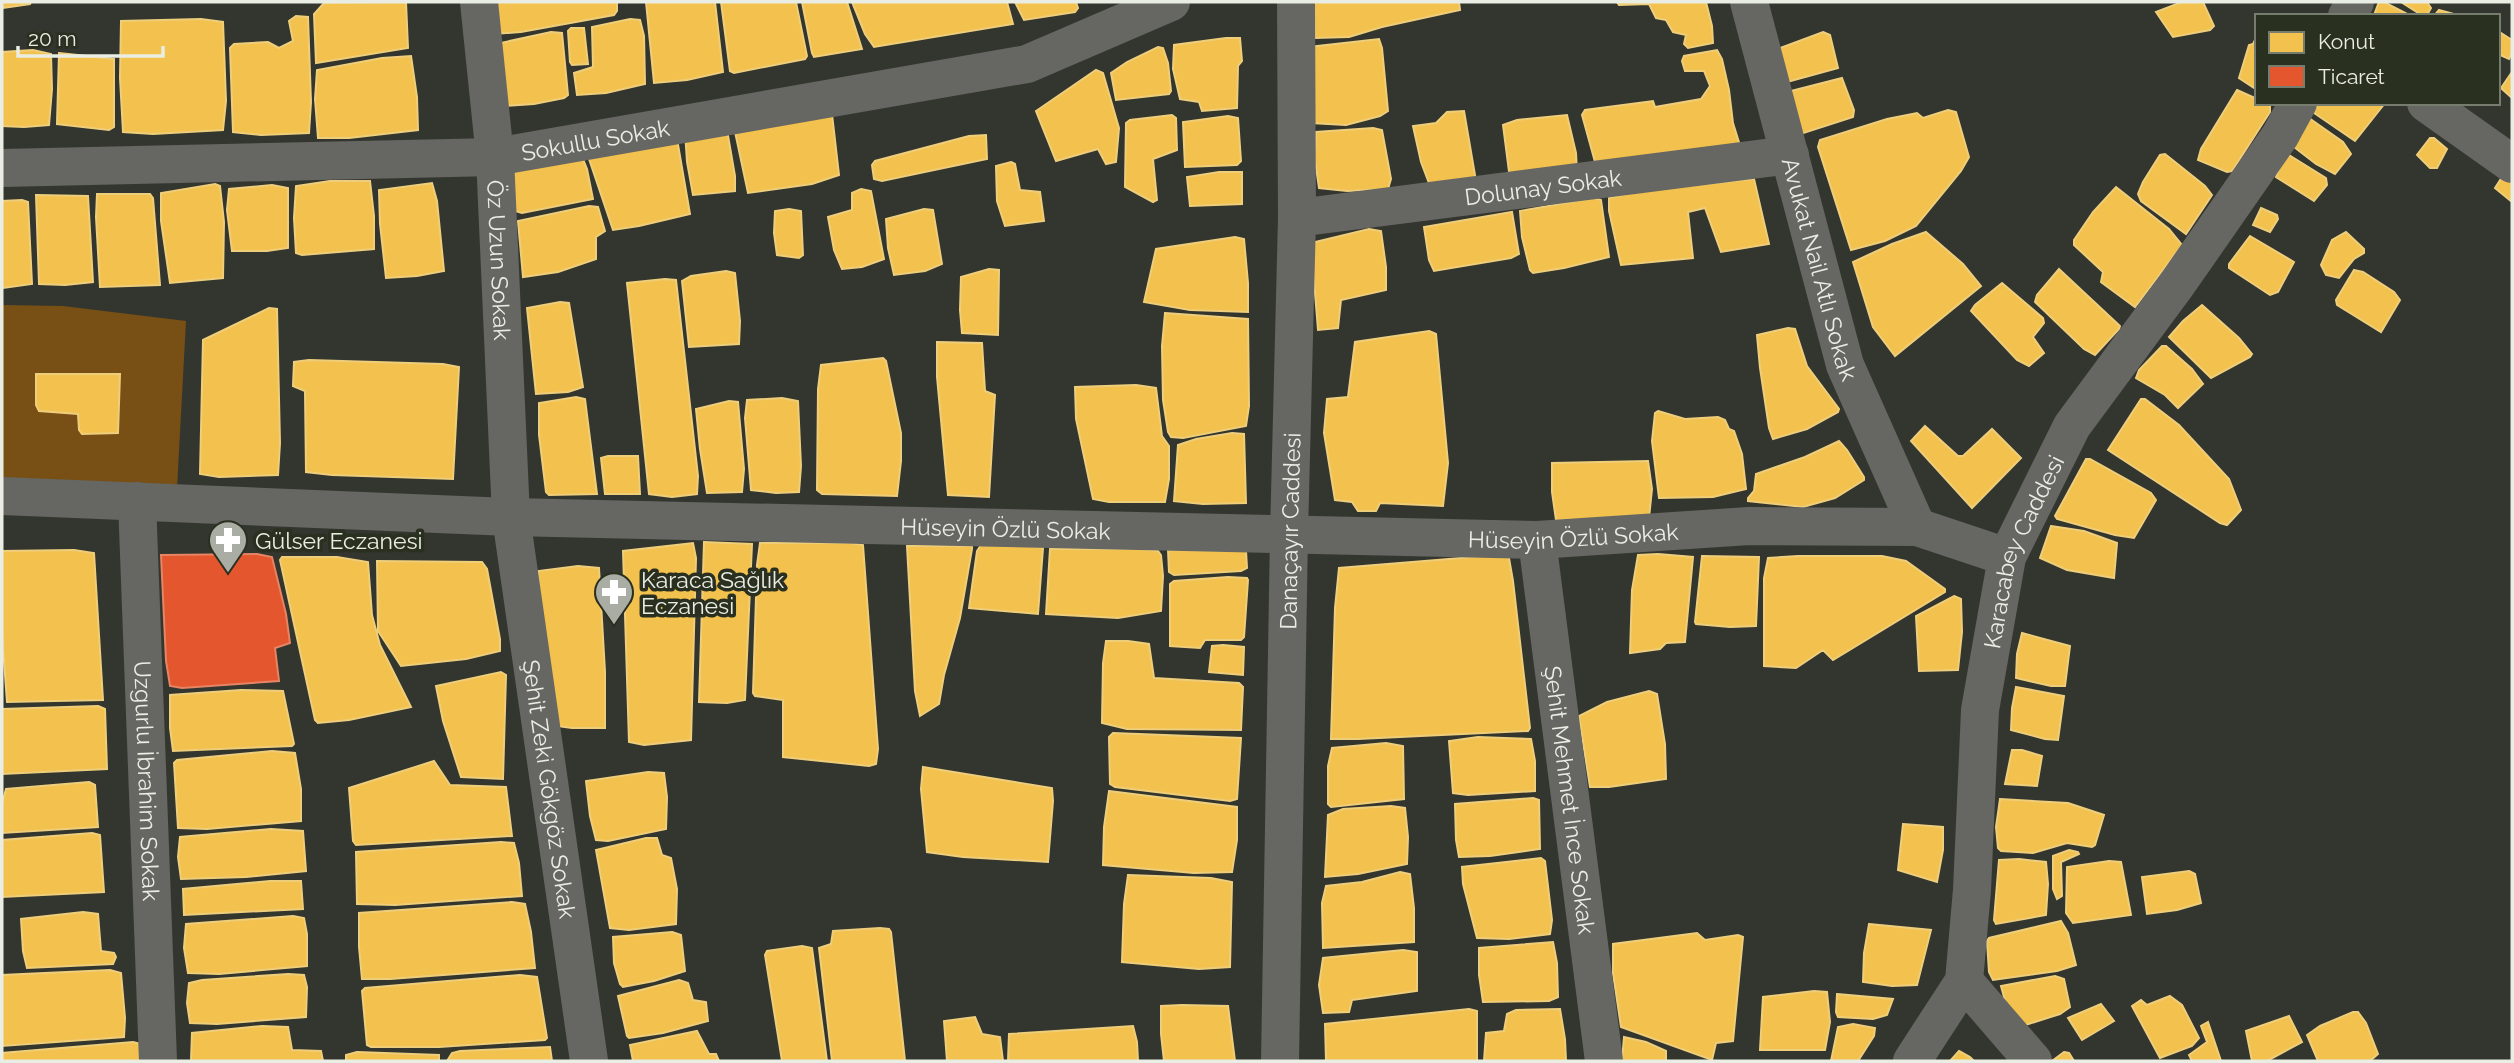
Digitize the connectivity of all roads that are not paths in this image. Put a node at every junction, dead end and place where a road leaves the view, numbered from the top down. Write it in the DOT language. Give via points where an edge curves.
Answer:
graph roads {
  1 [pos="479,2"];
  2 [pos="1171,2"];
  3 [pos="1296,2"];
  4 [pos="1749,2"];
  5 [pos="2297,105"];
  6 [pos="2429,105"];
  7 [pos="1790,155"];
  8 [pos="495,157"];
  9 [pos="2512,164"];
  10 [pos="2,168"];
  11 [pos="1297,218"];
  12 [pos="2,495"];
  13 [pos="137,501"];
  14 [pos="512,517"];
  15 [pos="1917,527"];
  16 [pos="1289,534"];
  17 [pos="1537,540"];
  18 [pos="2007,557"];
  19 [pos="1964,981"];
  20 [pos="158,1061"];
  21 [pos="589,1061"];
  22 [pos="1280,1061"];
  23 [pos="1604,1061"];
  24 [pos="1912,1061"];
  25 [pos="2034,1061"];
  1 -- 8 [label="street, Öz Uzun Sokak"];
  2 -- 8 [label="street, Sokullu Sokak" via="1027,64"];
  3 -- 11 [label="street, Danaçayır Caddesi"];
  4 -- 7 [label="street, Avukat Nail Atlı Sokak"];
  5 -- 18 [label="street, Karacabey Caddesi" via="2177,284 2072,426"];
  6 -- 9 [label="street"];
  7 -- 11 [label="street, Dolunay Sokak"];
  7 -- 15 [label="street, Avukat Nail Atlı Sokak" via="1845,365"];
  8 -- 10 [label="street, Sokullu Sokak"];
  8 -- 14 [label="street, Öz Uzun Sokak"];
  11 -- 16 [label="street, Danaçayır Caddesi"];
  12 -- 13 [label="street, Hüseyin Özlü Sokak"];
  13 -- 14 [label="street, Hüseyin Özlü Sokak"];
  13 -- 20 [label="street, Uzgurlu İbrahim Sokak"];
  14 -- 16 [label="street, Hüseyin Özlü Sokak"];
  14 -- 21 [label="street, Şehit Zeki Gökgöz Sokak"];
  15 -- 17 [label="street, Hüseyin Özlü Sokak" via="1749,526"];
  15 -- 18 [label="street, Hüseyin Özlü Sokak"];
  16 -- 17 [label="street, Hüseyin Özlü Sokak"];
  16 -- 22 [label="street, Danaçayır Caddesi"];
  17 -- 23 [label="street, Şehit Mehmet İnce Sokak"];
  18 -- 19 [label="street, Karacabey Caddesi" via="1980,710"];
  19 -- 24 [label="street, Karacabey Caddesi"];
  19 -- 25 [label="street"];
}
